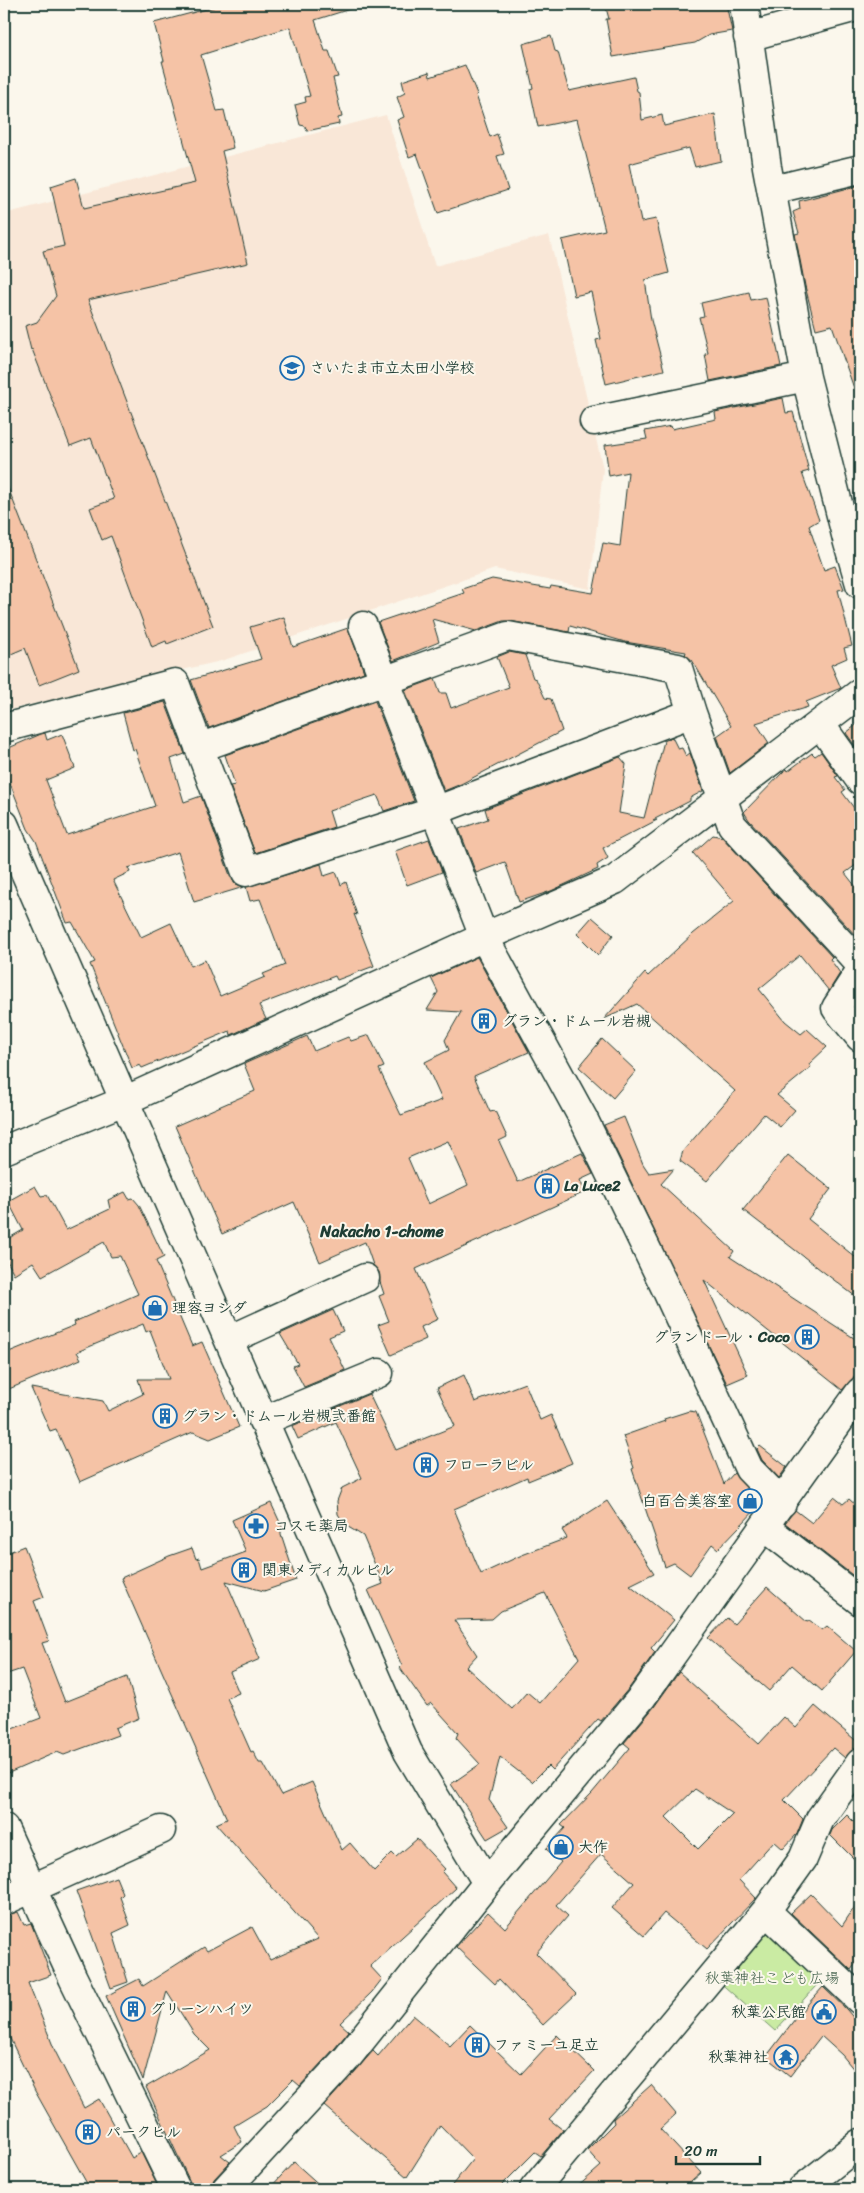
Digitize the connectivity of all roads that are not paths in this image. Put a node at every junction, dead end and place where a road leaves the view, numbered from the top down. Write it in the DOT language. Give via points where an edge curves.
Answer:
graph roads {
  1 [pos="744,4"];
  2 [pos="860,6"];
  3 [pos="748,37"];
  4 [pos="860,169"];
  5 [pos="772,190"];
  6 [pos="806,377"];
  7 [pos="594,422"];
  8 [pos="860,584"];
  9 [pos="363,626"];
  10 [pos="385,682"];
  11 [pos="860,693"];
  12 [pos="692,713"];
  13 [pos="820,724"];
  14 [pos="4,728"];
  15 [pos="199,748"];
  16 [pos="860,780"];
  17 [pos="723,798"];
  18 [pos="435,811"];
  19 [pos="4,824"];
  20 [pos="484,937"];
  21 [pos="860,964"];
  22 [pos="860,971"];
  23 [pos="860,1037"];
  24 [pos="124,1100"];
  25 [pos="4,1150"];
  26 [pos="365,1278"];
  27 [pos="228,1340"];
  28 [pos="379,1373"];
  29 [pos="860,1392"];
  30 [pos="263,1421"];
  31 [pos="782,1502"];
  32 [pos="765,1526"];
  33 [pos="860,1601"];
  34 [pos="860,1763"];
  35 [pos="4,1828"];
  36 [pos="161,1830"];
  37 [pos="487,1882"];
  38 [pos="31,1887"];
  39 [pos="4,1901"];
  40 [pos="766,1911"];
  41 [pos="860,2000"];
  42 [pos="860,2143"];
  43 [pos="542,2186"];
  44 [pos="176,2189"];
  45 [pos="226,2189"];
  46 [pos="802,2189"];
  1 -- 3 [label="street"];
  2 -- 3 [label="street"];
  3 -- 5 [label="street"];
  4 -- 5 [label="street"];
  5 -- 6 [label="street"];
  6 -- 7 [label="street"];
  6 -- 8 [label="street"];
  9 -- 10 [label="street"];
  10 -- 12 [label="street" via="508,636 678,668"];
  10 -- 15 [label="street"];
  10 -- 18 [label="street"];
  11 -- 13 [label="street"];
  12 -- 17 [label="street"];
  12 -- 18 [label="street"];
  13 -- 16 [label="street"];
  13 -- 17 [label="street"];
  14 -- 15 [label="street" via="175,683"];
  15 -- 18 [label="street" via="246,872"];
  17 -- 20 [label="street" via="615,880"];
  17 -- 21 [label="street" via="732,826"];
  18 -- 20 [label="street"];
  19 -- 24 [label="street"];
  20 -- 24 [label="street"];
  20 -- 31 [label="street" via="584,1120 749,1469"];
  22 -- 23 [label="street" via="836,1008"];
  24 -- 25 [label="street"];
  24 -- 27 [label="street"];
  26 -- 27 [label="street"];
  27 -- 30 [label="street"];
  28 -- 30 [label="street"];
  29 -- 31 [label="street"];
  30 -- 37 [label="street" via="408,1752"];
  31 -- 32 [label="street"];
  32 -- 33 [label="street"];
  32 -- 37 [label="street" via="642,1697"];
  34 -- 40 [label="street" via="820,1818 803,1859"];
  35 -- 38 [label="street"];
  36 -- 38 [label="street"];
  37 -- 45 [label="street" via="348,2058"];
  38 -- 39 [label="street"];
  38 -- 44 [label="street"];
  40 -- 41 [label="street"];
  40 -- 43 [label="street"];
  42 -- 46 [label="street"];
}
